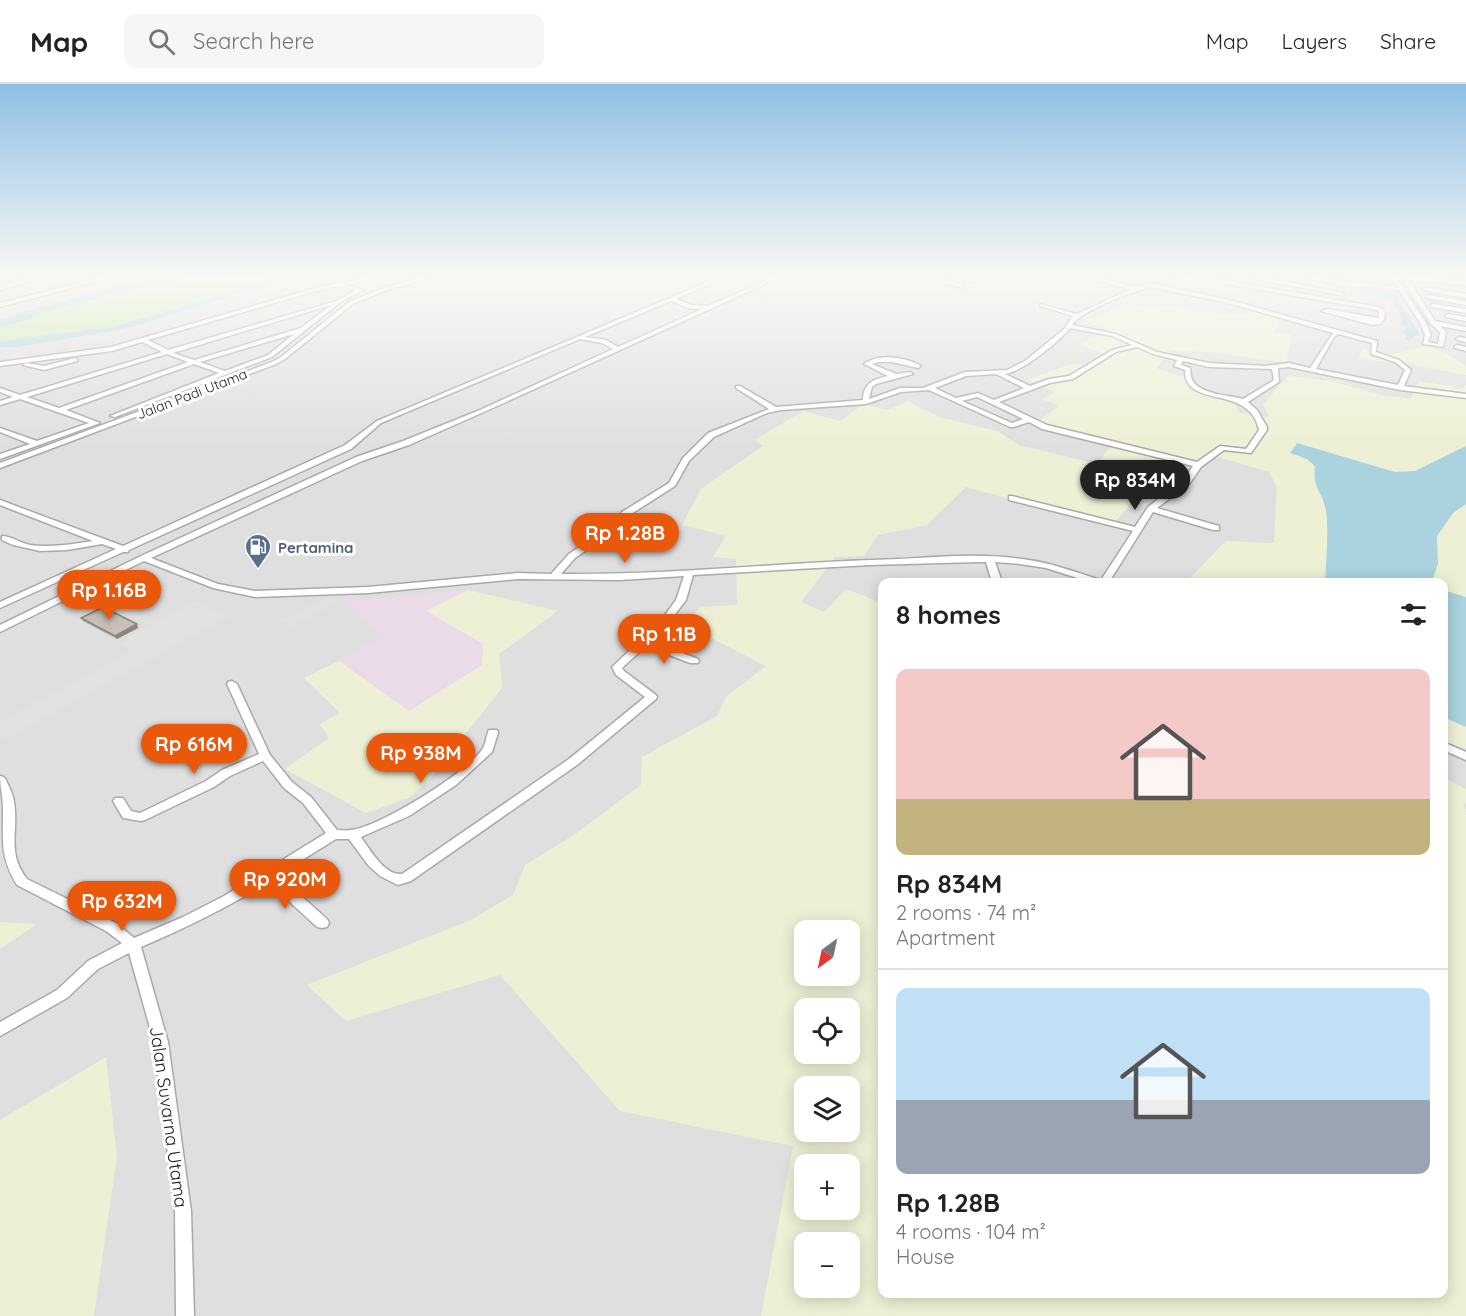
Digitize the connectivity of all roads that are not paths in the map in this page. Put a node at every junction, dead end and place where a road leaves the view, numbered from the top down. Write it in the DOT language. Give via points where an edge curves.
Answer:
graph roads {
  1 [pos="168,332"];
  2 [pos="231,332"];
  3 [pos="291,332"];
  4 [pos="300,332"];
  5 [pos="315,332"];
  6 [pos="593,332"];
  7 [pos="653,332"];
  8 [pos="1061,332"];
  9 [pos="1101,332"];
  10 [pos="1337,332"];
  11 [pos="1339,332"];
  12 [pos="1427,332"];
  13 [pos="1443,332"];
  14 [pos="580,338"];
  15 [pos="142,340"];
  16 [pos="1136,346"];
  17 [pos="1457,347"];
  18 [pos="616,349"];
  19 [pos="1466,349"];
  20 [pos="166,352"];
  21 [pos="1181,359"];
  22 [pos="195,362"];
  23 [pos="0,364"];
  24 [pos="918,366"];
  25 [pos="1275,368"];
  26 [pos="1312,369"];
  27 [pos="224,373"];
  28 [pos="998,373"];
  29 [pos="910,374"];
  30 [pos="894,376"];
  31 [pos="738,387"];
  32 [pos="929,388"];
  33 [pos="1030,388"];
  34 [pos="1400,388"];
  35 [pos="0,390"];
  36 [pos="20,396"];
  37 [pos="1466,396"];
  38 [pos="955,400"];
  39 [pos="866,402"];
  40 [pos="994,402"];
  41 [pos="1243,402"];
  42 [pos="0,403"];
  43 [pos="60,410"];
  44 [pos="774,410"];
  45 [pos="1027,420"];
  46 [pos="96,423"];
  47 [pos="0,430"];
  48 [pos="37,444"];
  49 [pos="0,457"];
  50 [pos="1198,465"];
  51 [pos="0,466"];
  52 [pos="1012,498"];
  53 [pos="0,502"];
  54 [pos="1151,509"];
  55 [pos="1216,528"];
  56 [pos="1138,530"];
  57 [pos="5,538"];
  58 [pos="104,542"];
  59 [pos="125,550"];
  60 [pos="144,558"];
  61 [pos="990,560"];
  62 [pos="689,573"];
  63 [pos="553,577"];
  64 [pos="996,578"];
  65 [pos="1086,578"];
  66 [pos="1107,578"];
  67 [pos="45,606"];
  68 [pos="0,607"];
  69 [pos="0,621"];
  70 [pos="0,629"];
  71 [pos="645,642"];
  72 [pos="694,661"];
  73 [pos="232,684"];
  74 [pos="493,733"];
  75 [pos="1448,748"];
  76 [pos="265,756"];
  77 [pos="1466,756"];
  78 [pos="0,780"];
  79 [pos="119,801"];
  80 [pos="334,834"];
  81 [pos="353,835"];
  82 [pos="268,874"];
  83 [pos="322,923"];
  84 [pos="133,944"];
  85 [pos="0,1030"];
  86 [pos="185,1316"];
  1 -- 15 [label="street"];
  2 -- 20 [label="street"];
  3 -- 22 [label="street"];
  4 -- 27 [label="street" via="270,356"];
  5 -- 51 [label="street, Jalan Padi Utama" via="274,363"];
  6 -- 14 [label="street"];
  7 -- 18 [label="street"];
  8 -- 28 [label="street" via="1020,367"];
  9 -- 16 [label="street"];
  10 -- 26 [label="street"];
  11 -- 34 [label="street" via="1374,342 1373,353 1404,365 1408,370"];
  12 -- 13 [label="street" via="1425,343 1439,346"];
  14 -- 18 [label="street" via="604,341"];
  14 -- 59 [label="street" via="379,422 348,447"];
  15 -- 20 [label="street"];
  15 -- 23 [label="street" via="49,368"];
  16 -- 21 [label="street"];
  16 -- 33 [label="street" via="1114,351 1071,378"];
  17 -- 19 [label="street"];
  18 -- 60 [label="street" via="406,443 359,459"];
  20 -- 22 [label="street"];
  20 -- 36 [label="street"];
  21 -- 25 [label="street" via="1222,366"];
  21 -- 41 [label="street" via="1177,366 1188,369 1191,384"];
  22 -- 27 [label="street"];
  22 -- 43 [label="street"];
  24 -- 30 [label="street" via="888,360 867,364"];
  25 -- 26 [label="street" via="1284,364"];
  25 -- 41 [label="street" via="1277,381"];
  26 -- 34 [label="street"];
  27 -- 46 [label="street"];
  28 -- 32 [label="street" via="965,374"];
  28 -- 33 [label="street"];
  29 -- 30 [label="street"];
  30 -- 39 [label="street" via="872,382 865,394"];
  31 -- 44 [label="street"];
  32 -- 38 [label="street"];
  32 -- 39 [label="street" via="900,390"];
  33 -- 40 [label="street"];
  34 -- 37 [label="street"];
  35 -- 36 [label="street"];
  36 -- 42 [label="street"];
  36 -- 43 [label="street"];
  38 -- 40 [label="street" via="975,394"];
  38 -- 45 [label="street" via="1012,426"];
  39 -- 44 [label="street"];
  40 -- 45 [label="street"];
  41 -- 50 [label="street" via="1263,427 1248,451 1223,448"];
  43 -- 46 [label="street"];
  44 -- 63 [label="street" via="711,435 686,460 672,484 625,514 614,527 572,556"];
  45 -- 50 [label="street"];
  46 -- 48 [label="street"];
  47 -- 48 [label="street"];
  48 -- 49 [label="street"];
  50 -- 54 [label="street" via="1187,481"];
  52 -- 56 [label="street"];
  53 -- 58 [label="street"];
  54 -- 55 [label="street"];
  54 -- 56 [label="street"];
  56 -- 66 [label="street"];
  57 -- 58 [label="street" via="30,547"];
  58 -- 59 [label="street"];
  59 -- 68 [label="street"];
  60 -- 63 [label="street" via="216,586 255,594 345,592 518,576"];
  60 -- 67 [label="street"];
  61 -- 62 [label="street" via="870,562"];
  61 -- 64 [label="street"];
  61 -- 65 [label="street" via="1048,566"];
  62 -- 63 [label="street"];
  62 -- 71 [label="street" via="681,600"];
  67 -- 69 [label="street"];
  67 -- 70 [label="street"];
  71 -- 72 [label="street"];
  71 -- 81 [label="street" via="617,667 652,697 573,762 437,858 406,878 392,879"];
  73 -- 76 [label="street"];
  74 -- 81 [label="street" via="481,757 418,806"];
  75 -- 77 [label="street"];
  76 -- 79 [label="street" via="141,817 127,815"];
  76 -- 80 [label="street"];
  78 -- 84 [label="street" via="9,806 4,853 10,872 22,882 111,927"];
  80 -- 81 [label="street"];
  80 -- 82 [label="street"];
  82 -- 83 [label="street"];
  82 -- 84 [label="street" via="229,900"];
  84 -- 85 [label="street" via="84,972 54,999"];
  84 -- 86 [label="street, Jalan Suvarna Utama" via="161,1041 183,1210"];
}
